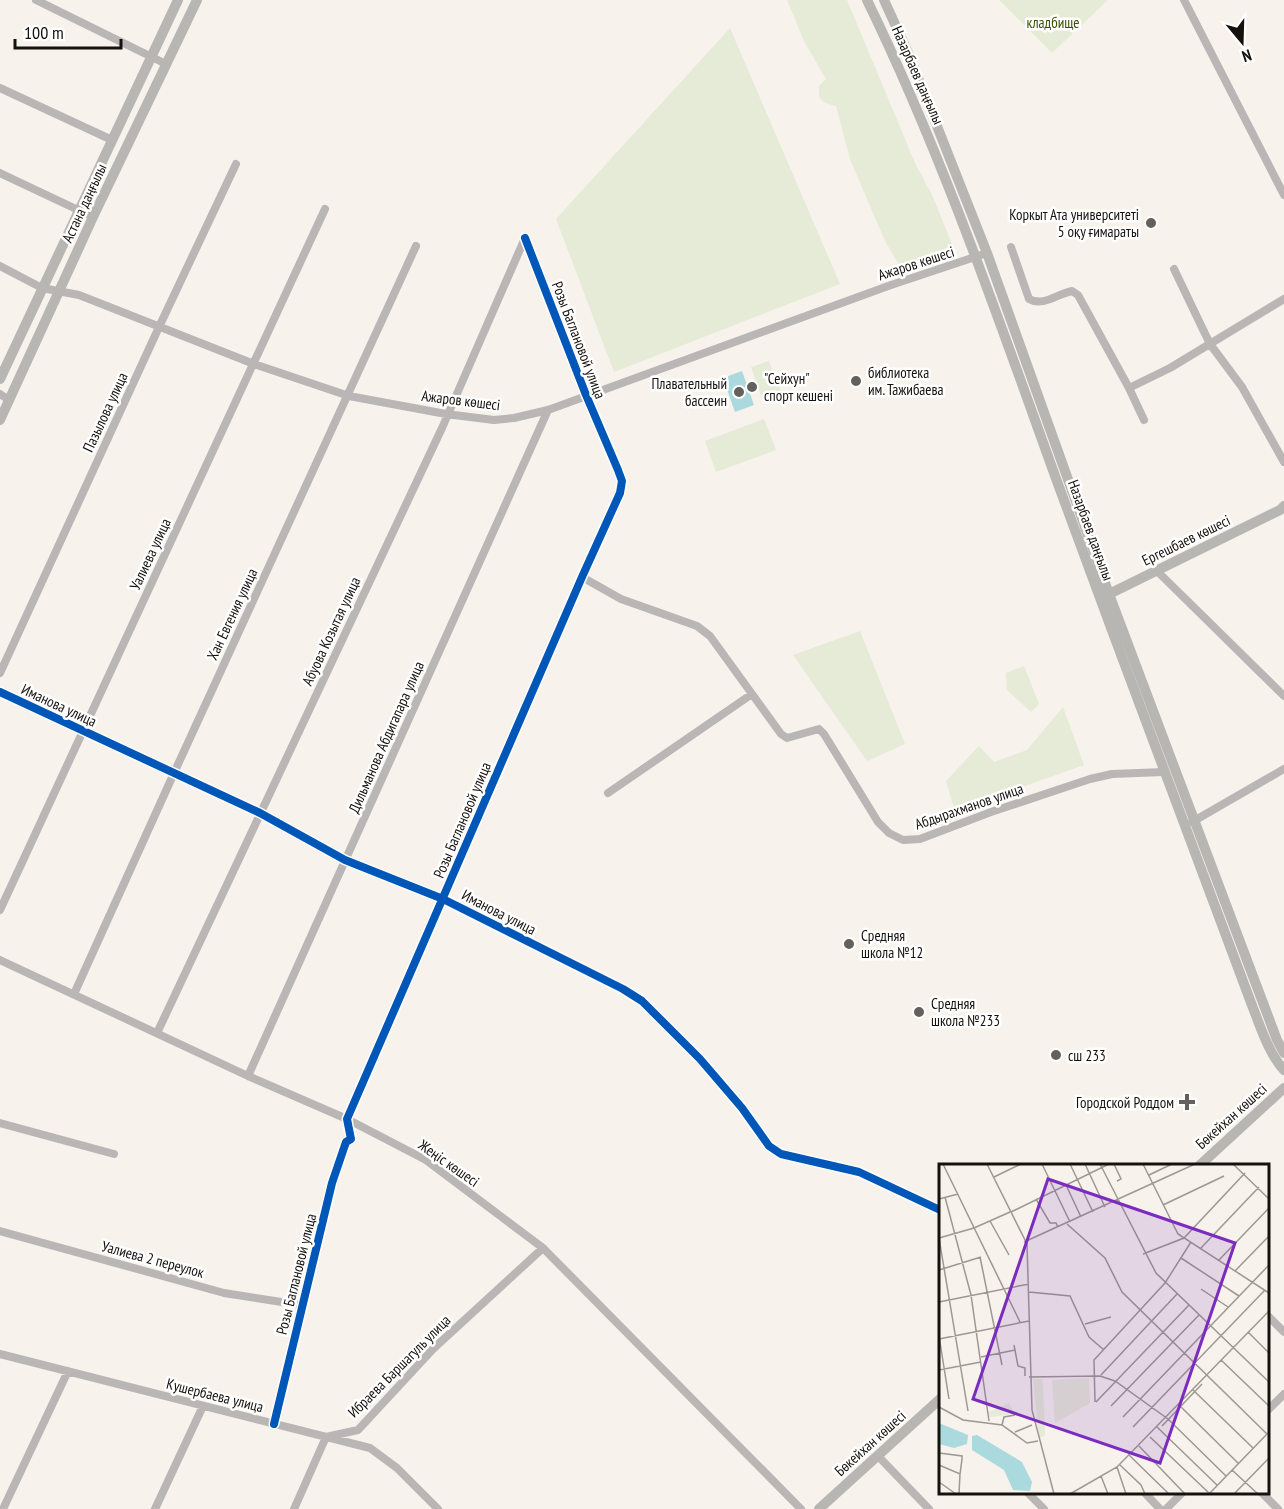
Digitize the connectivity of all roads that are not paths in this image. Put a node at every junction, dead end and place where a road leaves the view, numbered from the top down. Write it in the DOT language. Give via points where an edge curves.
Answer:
graph roads {
  1 [pos="36,0"];
  2 [pos="178,0"];
  3 [pos="197,0"];
  4 [pos="867,0"];
  5 [pos="884,0"];
  6 [pos="1184,0"];
  7 [pos="151,57"];
  8 [pos="166,64"];
  9 [pos="0,88"];
  10 [pos="112,140"];
  11 [pos="236,164"];
  12 [pos="0,173"];
  13 [pos="1284,195"];
  14 [pos="325,209"];
  15 [pos="79,211"];
  16 [pos="93,217"];
  17 [pos="525,238"];
  18 [pos="416,246"];
  19 [pos="1011,248"];
  20 [pos="982,255"];
  21 [pos="0,266"];
  22 [pos="1174,269"];
  23 [pos="42,288"];
  24 [pos="60,291"];
  25 [pos="1284,299"];
  26 [pos="159,327"];
  27 [pos="1210,344"];
  28 [pos="254,364"];
  29 [pos="0,379"];
  30 [pos="1129,388"];
  31 [pos="586,395"];
  32 [pos="349,396"];
  33 [pos="5,397"];
  34 [pos="548,410"];
  35 [pos="446,414"];
  36 [pos="0,420"];
  37 [pos="1144,420"];
  38 [pos="1284,462"];
  39 [pos="1284,506"];
  40 [pos="1156,571"];
  41 [pos="582,577"];
  42 [pos="1104,596"];
  43 [pos="0,673"];
  44 [pos="0,692"];
  45 [pos="752,694"];
  46 [pos="1284,696"];
  47 [pos="81,731"];
  48 [pos="1284,769"];
  49 [pos="1164,772"];
  50 [pos="174,773"];
  51 [pos="608,793"];
  52 [pos="260,813"];
  53 [pos="1196,820"];
  54 [pos="1184,826"];
  55 [pos="345,860"];
  56 [pos="443,899"];
  57 [pos="0,910"];
  58 [pos="0,960"];
  59 [pos="75,994"];
  60 [pos="157,1033"];
  61 [pos="1284,1053"];
  62 [pos="1284,1070"];
  63 [pos="248,1076"];
  64 [pos="1284,1088"];
  65 [pos="347,1119"];
  66 [pos="0,1123"];
  67 [pos="114,1154"];
  68 [pos="1200,1164"];
  69 [pos="939,1210"];
  70 [pos="0,1231"];
  71 [pos="543,1248"];
  72 [pos="301,1305"];
  73 [pos="1269,1317"];
  74 [pos="1284,1332"];
  75 [pos="0,1354"];
  76 [pos="68,1371"];
  77 [pos="1284,1394"];
  78 [pos="939,1402"];
  79 [pos="203,1406"];
  80 [pos="1269,1409"];
  81 [pos="274,1424"];
  82 [pos="326,1437"];
  83 [pos="878,1456"];
  84 [pos="1029,1494"];
  85 [pos="1146,1494"];
  86 [pos="1181,1494"];
  87 [pos="1263,1494"];
  88 [pos="3,1509"];
  89 [pos="155,1509"];
  90 [pos="294,1509"];
  91 [pos="438,1509"];
  92 [pos="801,1509"];
  93 [pos="819,1509"];
  94 [pos="929,1509"];
  95 [pos="1044,1509"];
  96 [pos="1160,1509"];
  97 [pos="1166,1509"];
  98 [pos="1278,1509"];
  1 -- 7 [label="street"];
  2 -- 7 [label="main road, Астана даңғылы"];
  3 -- 8 [label="main road, Астана даңғылы"];
  4 -- 20 [label="main road, Назарбаев даңғылы"];
  5 -- 20 [label="main road, Назарбаев даңғылы" via="909,55"];
  6 -- 13 [label="street"];
  7 -- 8 [label="street"];
  7 -- 10 [label="main road, Астана даңғылы"];
  8 -- 16 [label="main road, Астана даңғылы"];
  9 -- 10 [label="street"];
  10 -- 15 [label="main road, Астана даңғылы"];
  11 -- 26 [label="street, Пазылова улица"];
  12 -- 15 [label="street"];
  14 -- 28 [label="street, Уалиева улица"];
  15 -- 16 [label="street"];
  15 -- 23 [label="main road, Астана даңғылы"];
  16 -- 24 [label="main road, Астана даңғылы"];
  17 -- 31 [label="street, Розы Баглановой улица"];
  17 -- 35 [label="street, Абуова Козытая улица"];
  18 -- 32 [label="street, Хан Евгения улица"];
  19 -- 30 [label="street" via="1029,299 1042,302 1072,291 1077,296"];
  20 -- 31 [label="street, Ажаров көшесі"];
  20 -- 42 [label="main road, Назарбаев даңғылы"];
  21 -- 23 [label="street, Ажаров көшесі"];
  22 -- 27 [label="street"];
  23 -- 24 [label="street, Ажаров көшесі"];
  23 -- 29 [label="main road, Астана даңғылы"];
  24 -- 26 [label="street, Ажаров көшесі"];
  24 -- 33 [label="main road, Астана даңғылы"];
  25 -- 27 [label="street"];
  26 -- 28 [label="street, Ажаров көшесі"];
  26 -- 43 [label="street, Пазылова улица"];
  27 -- 30 [label="street"];
  27 -- 38 [label="street" via="1242,387"];
  28 -- 32 [label="street, Ажаров көшесі"];
  28 -- 47 [label="street, Уалиева улица"];
  30 -- 37 [label="street"];
  31 -- 34 [label="street, Ажаров көшесі"];
  31 -- 41 [label="street, Розы Баглановой улица" via="622,481"];
  32 -- 35 [label="street, Ажаров көшесі"];
  32 -- 50 [label="street, Хан Евгения улица"];
  33 -- 36 [label="main road, Астана даңғылы"];
  34 -- 35 [label="street, Ажаров көшесі" via="494,420"];
  34 -- 55 [label="street, Дильманова Абдигапара улица"];
  35 -- 52 [label="street, Абуова Козытая улица"];
  39 -- 40 [label="main road, Ергешбаев көшесі"];
  40 -- 42 [label="main road, Ергешбаев көшесі"];
  40 -- 46 [label="street"];
  41 -- 45 [label="street, Абдырахманов улица" via="621,599 698,626 710,636"];
  41 -- 56 [label="street, Розы Баглановой улица"];
  42 -- 49 [label="main road, Назарбаев даңғылы"];
  42 -- 53 [label="main road, Назарбаев даңғылы"];
  44 -- 47 [label="street, Иманова улица"];
  45 -- 49 [label="street, Абдырахманов улица" via="787,738 819,729 878,822 903,840 920,839 1090,779"];
  45 -- 51 [label="street"];
  47 -- 50 [label="street, Иманова улица"];
  47 -- 57 [label="street, Уалиева улица"];
  48 -- 53 [label="street"];
  49 -- 54 [label="main road, Назарбаев даңғылы"];
  50 -- 52 [label="street, Иманова улица"];
  50 -- 59 [label="street, Хан Евгения улица"];
  52 -- 55 [label="street, Иманова улица"];
  52 -- 60 [label="street, Абуова Козытая улица"];
  53 -- 54 [label="street"];
  53 -- 61 [label="main road, Назарбаев даңғылы"];
  54 -- 62 [label="main road, Назарбаев даңғылы" via="1265,1038"];
  55 -- 56 [label="street, Иманова улица"];
  55 -- 63 [label="street, Дильманова Абдигапара улица"];
  56 -- 65 [label="street, Розы Баглановой улица"];
  56 -- 69 [label="street, Иманова улица" via="642,1001 700,1059 770,1146 781,1154 859,1172"];
  58 -- 59 [label="street, Жеңіс көшесі"];
  59 -- 60 [label="street, Жеңіс көшесі"];
  60 -- 63 [label="street, Жеңіс көшесі"];
  63 -- 65 [label="street, Жеңіс көшесі"];
  64 -- 68 [label="main road, Бөкейхан көшесі"];
  65 -- 71 [label="street, Жеңіс көшесі" via="426,1160"];
  65 -- 72 [label="street, Розы Баглановой улица" via="351,1139 346,1142 332,1183"];
  66 -- 67 [label="street"];
  70 -- 72 [label="street, Уалиева 2 переулок" via="224,1293"];
  71 -- 82 [label="street, Ибраева Баршагуль улица" via="433,1349 358,1430"];
  71 -- 92 [label="street, Жеңіс көшесі"];
  72 -- 81 [label="street, Розы Баглановой улица"];
  73 -- 74 [label="street"];
  75 -- 76 [label="street, Кушербаева улица"];
  76 -- 79 [label="street, Кушербаева улица"];
  76 -- 88 [label="street"];
  77 -- 80 [label="street"];
  78 -- 83 [label="main road, Бөкейхан көшесі"];
  79 -- 81 [label="street, Кушербаева улица"];
  79 -- 89 [label="street"];
  81 -- 82 [label="street, Кушербаева улица"];
  82 -- 90 [label="street"];
  82 -- 91 [label="street, Кушербаева улица" via="370,1448 397,1468"];
  83 -- 93 [label="main road, Бөкейхан көшесі"];
  83 -- 94 [label="street"];
  84 -- 95 [label="street"];
  85 -- 96 [label="street"];
  86 -- 97 [label="street"];
  87 -- 98 [label="street"];
}
